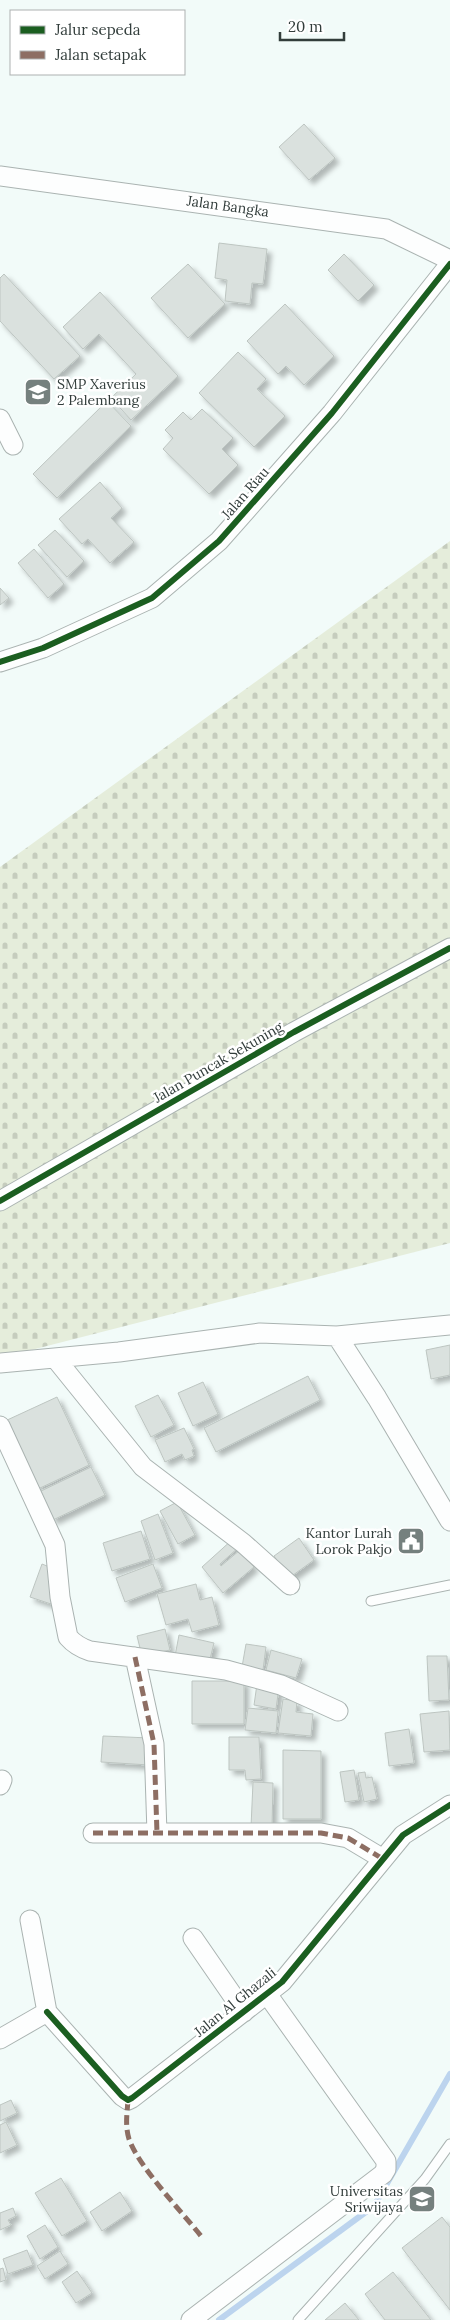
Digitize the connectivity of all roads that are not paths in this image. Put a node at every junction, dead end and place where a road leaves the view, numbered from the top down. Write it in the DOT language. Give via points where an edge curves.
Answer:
graph roads {
  1 [pos="0,176"];
  2 [pos="450,262"];
  3 [pos="0,419"];
  4 [pos="13,445"];
  5 [pos="0,662"];
  6 [pos="450,948"];
  7 [pos="0,1201"];
  8 [pos="450,1325"];
  9 [pos="337,1336"];
  10 [pos="55,1358"];
  11 [pos="0,1363"];
  12 [pos="0,1426"];
  13 [pos="450,1521"];
  14 [pos="290,1585"];
  15 [pos="450,1585"];
  16 [pos="371,1601"];
  17 [pos="135,1657"];
  18 [pos="338,1711"];
  19 [pos="450,1805"];
  20 [pos="157,1832"];
  21 [pos="93,1833"];
  22 [pos="383,1859"];
  23 [pos="30,1920"];
  24 [pos="192,1938"];
  25 [pos="266,1994"];
  26 [pos="47,2012"];
  27 [pos="244,2012"];
  28 [pos="0,2039"];
  29 [pos="450,2144"];
  30 [pos="191,2320"];
  31 [pos="298,2320"];
  1 -- 2 [label="street, Jalan Bangka" via="386,229"];
  2 -- 5 [label="street, Jalan Riau" via="332,413 219,541 152,598 43,648"];
  3 -- 4 [label="street"];
  6 -- 7 [label="street, Jalan Puncak Sekuning" via="294,1032"];
  8 -- 9 [label="street"];
  9 -- 10 [label="street" via="260,1333"];
  9 -- 13 [label="street" via="378,1398"];
  10 -- 11 [label="street"];
  10 -- 14 [label="street" via="143,1466 243,1543"];
  12 -- 17 [label="street" via="55,1545 68,1637 82,1649"];
  15 -- 16 [label="lane"];
  17 -- 18 [label="street" via="226,1670 281,1685"];
  17 -- 20 [label="street" via="154,1744"];
  19 -- 22 [label="street, Jalan Al Ghazali" via="403,1835"];
  20 -- 21 [label="street"];
  20 -- 22 [label="street" via="321,1833 348,1838"];
  22 -- 25 [label="street, Jalan Al Ghazali" via="282,1982"];
  23 -- 26 [label="street"];
  24 -- 27 [label="street"];
  25 -- 27 [label="street, Jalan Al Ghazali"];
  25 -- 30 [label="street" via="386,2162 386,2168 383,2174"];
  26 -- 27 [label="street, Jalan Al Ghazali" via="128,2100"];
  26 -- 28 [label="street"];
  29 -- 31 [label="lane" via="424,2179"];
}
